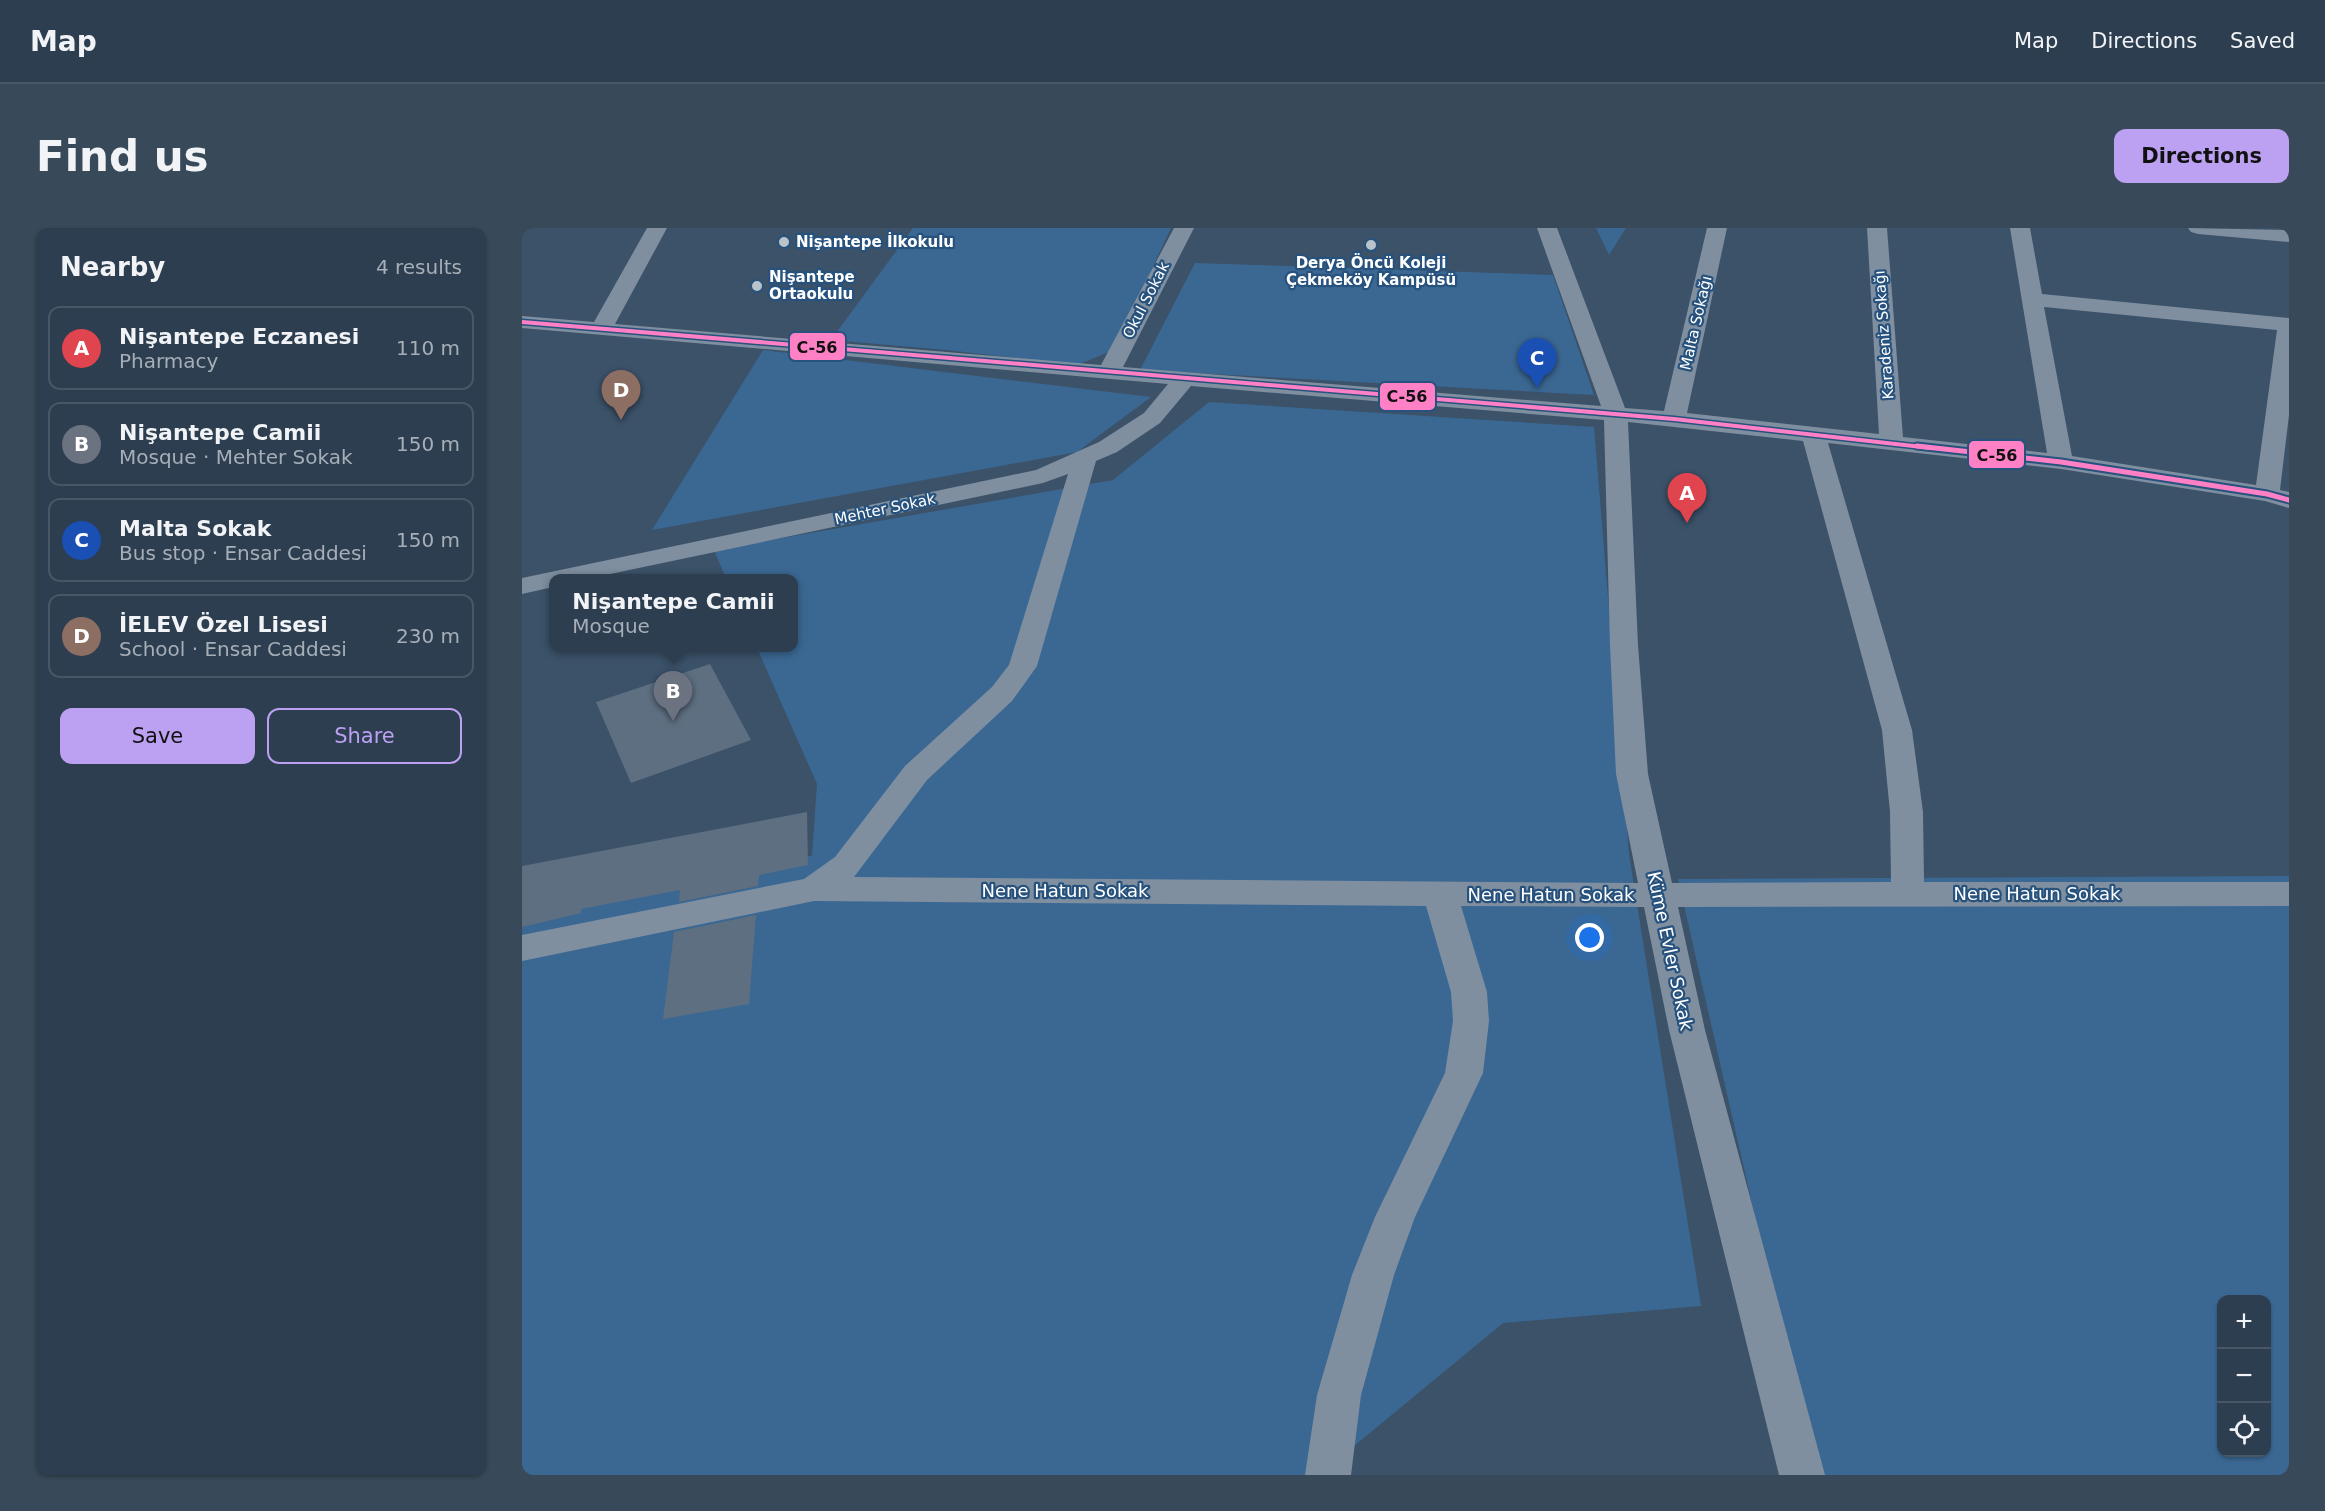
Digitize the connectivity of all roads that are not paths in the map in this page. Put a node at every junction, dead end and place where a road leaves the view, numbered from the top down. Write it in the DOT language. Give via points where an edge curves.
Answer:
graph roads {
  1 [pos="657,228"];
  2 [pos="1184,228"];
  3 [pos="1546,228"];
  4 [pos="1718,228"];
  5 [pos="1877,228"];
  6 [pos="2020,228"];
  7 [pos="2198,228"];
  8 [pos="2289,236"];
  9 [pos="2032,299"];
  10 [pos="522,322"];
  11 [pos="2289,325"];
  12 [pos="601,329"];
  13 [pos="1109,372"];
  14 [pos="1185,379"];
  15 [pos="2284,392"];
  16 [pos="1616,414"];
  17 [pos="1674,419"];
  18 [pos="1813,433"];
  19 [pos="1891,441"];
  20 [pos="1085,458"];
  21 [pos="2061,462"];
  22 [pos="2278,497"];
  23 [pos="578,574"];
  24 [pos="549,580"];
  25 [pos="522,586"];
  26 [pos="814,889"];
  27 [pos="1440,894"];
  28 [pos="2289,894"];
  29 [pos="1658,895"];
  30 [pos="1907,895"];
  31 [pos="522,948"];
  32 [pos="1328,1475"];
  33 [pos="1802,1475"];
  1 -- 12 [label="street"];
  2 -- 13 [label="street, Okul Sokak"];
  3 -- 16 [label="street, Küme Evler Sokak"];
  4 -- 17 [label="street, Malta Sokağı"];
  5 -- 19 [label="street, Karadeniz Sokağı"];
  6 -- 9 [label="street"];
  7 -- 8 [label="street"];
  9 -- 11 [label="street"];
  9 -- 21 [label="street"];
  10 -- 12 [label="street"];
  11 -- 15 [label="street"];
  12 -- 13 [label="street"];
  13 -- 14 [label="street"];
  14 -- 16 [label="street"];
  14 -- 20 [label="street, Mehter Sokak" via="1152,418"];
  15 -- 22 [label="street"];
  16 -- 17 [label="street"];
  16 -- 29 [label="street, Küme Evler Sokak" via="1632,774"];
  17 -- 18 [label="street"];
  18 -- 19 [label="street"];
  18 -- 30 [label="street" via="1897,730 1909,834"];
  19 -- 21 [label="street"];
  20 -- 23 [label="street, Mehter Sokak" via="1043,476"];
  20 -- 26 [label="street, Nene Hatun Sokak" via="1023,666 1002,694 916,773 847,865"];
  21 -- 22 [label="street"];
  24 -- 25 [label="street, Mehter Sokak"];
  26 -- 27 [label="street, Nene Hatun Sokak"];
  26 -- 31 [label="street, Nene Hatun Sokak"];
  27 -- 29 [label="street, Nene Hatun Sokak"];
  27 -- 32 [label="street" via="1469,992 1471,1021 1466,1065 1395,1217 1373,1275 1339,1395"];
  28 -- 30 [label="street, Nene Hatun Sokak"];
  29 -- 30 [label="street, Nene Hatun Sokak"];
  29 -- 33 [label="street, Küme Evler Sokak" via="1688,1030"];
}
